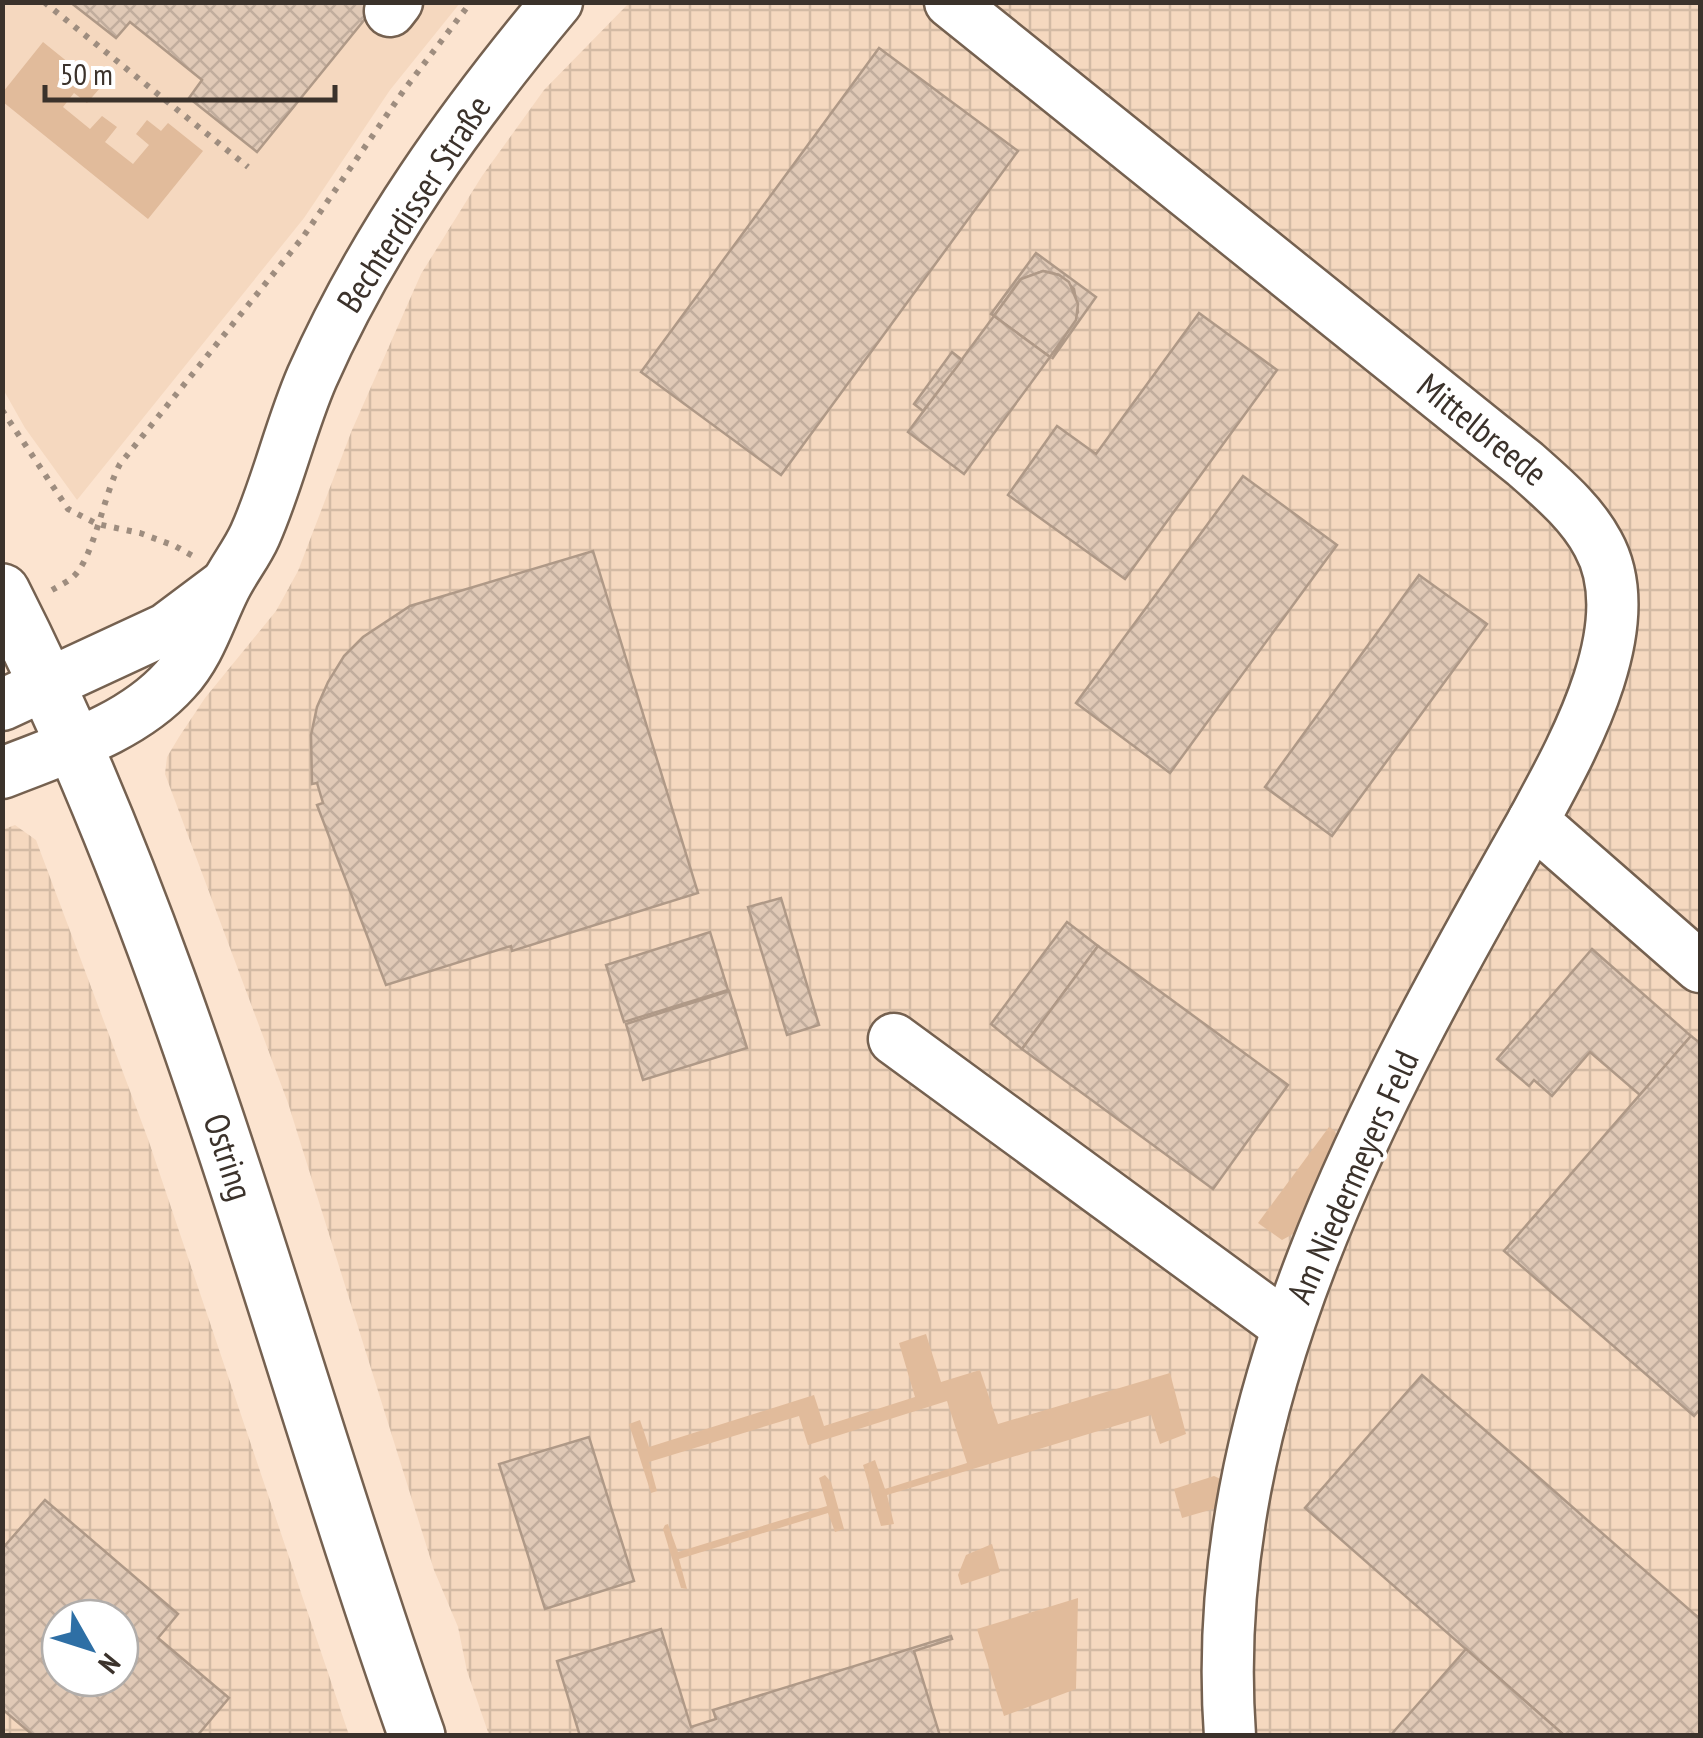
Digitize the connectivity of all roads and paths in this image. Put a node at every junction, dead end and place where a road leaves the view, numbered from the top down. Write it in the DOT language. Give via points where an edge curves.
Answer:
graph roads {
  1 [pos="44,2"];
  2 [pos="472,2"];
  3 [pos="557,2"];
  4 [pos="950,2"];
  5 [pos="248,167"];
  6 [pos="2,410"];
  7 [pos="97,524"];
  8 [pos="226,584"];
  9 [pos="7,600"];
  10 [pos="25,695"];
  11 [pos="74,744"];
  12 [pos="2,773"];
  13 [pos="1533,821"];
  14 [pos="1700,967"];
  15 [pos="894,1039"];
  16 [pos="1286,1326"];
  17 [pos="417,1736"];
  18 [pos="1230,1736"];
  1 -- 5 [label="path"];
  2 -- 7 [label="path" via="303,237 120,464"];
  3 -- 8 [label="street, Bechterdisser Straße" via="428,170 366,270 312,378 257,531"];
  4 -- 13 [label="street, Mittelbreede" via="1525,464 1585,523 1610,572 1610,630 1593,698"];
  6 -- 7 [label="path" via="68,509"];
  7 -- 8 [label="path" via="176,546"];
  7 -- 9 [label="path" via="73,577"];
  8 -- 10 [label="street, Bechterdisser Straße" via="166,628"];
  8 -- 11 [label="street, Bechterdisser Straße" via="199,648 176,680 136,714"];
  9 -- 10 [label="main road, Ostring"];
  10 -- 11 [label="main road, Ostring"];
  11 -- 12 [label="street, Bechterdisser Straße"];
  11 -- 17 [label="main road, Ostring" via="224,1142"];
  13 -- 14 [label="street"];
  13 -- 16 [label="street, Am Niedermeyers Feld" via="1366,1134"];
  15 -- 16 [label="street"];
  16 -- 18 [label="street, Am Niedermeyers Feld" via="1242,1508 1230,1608"];
}
